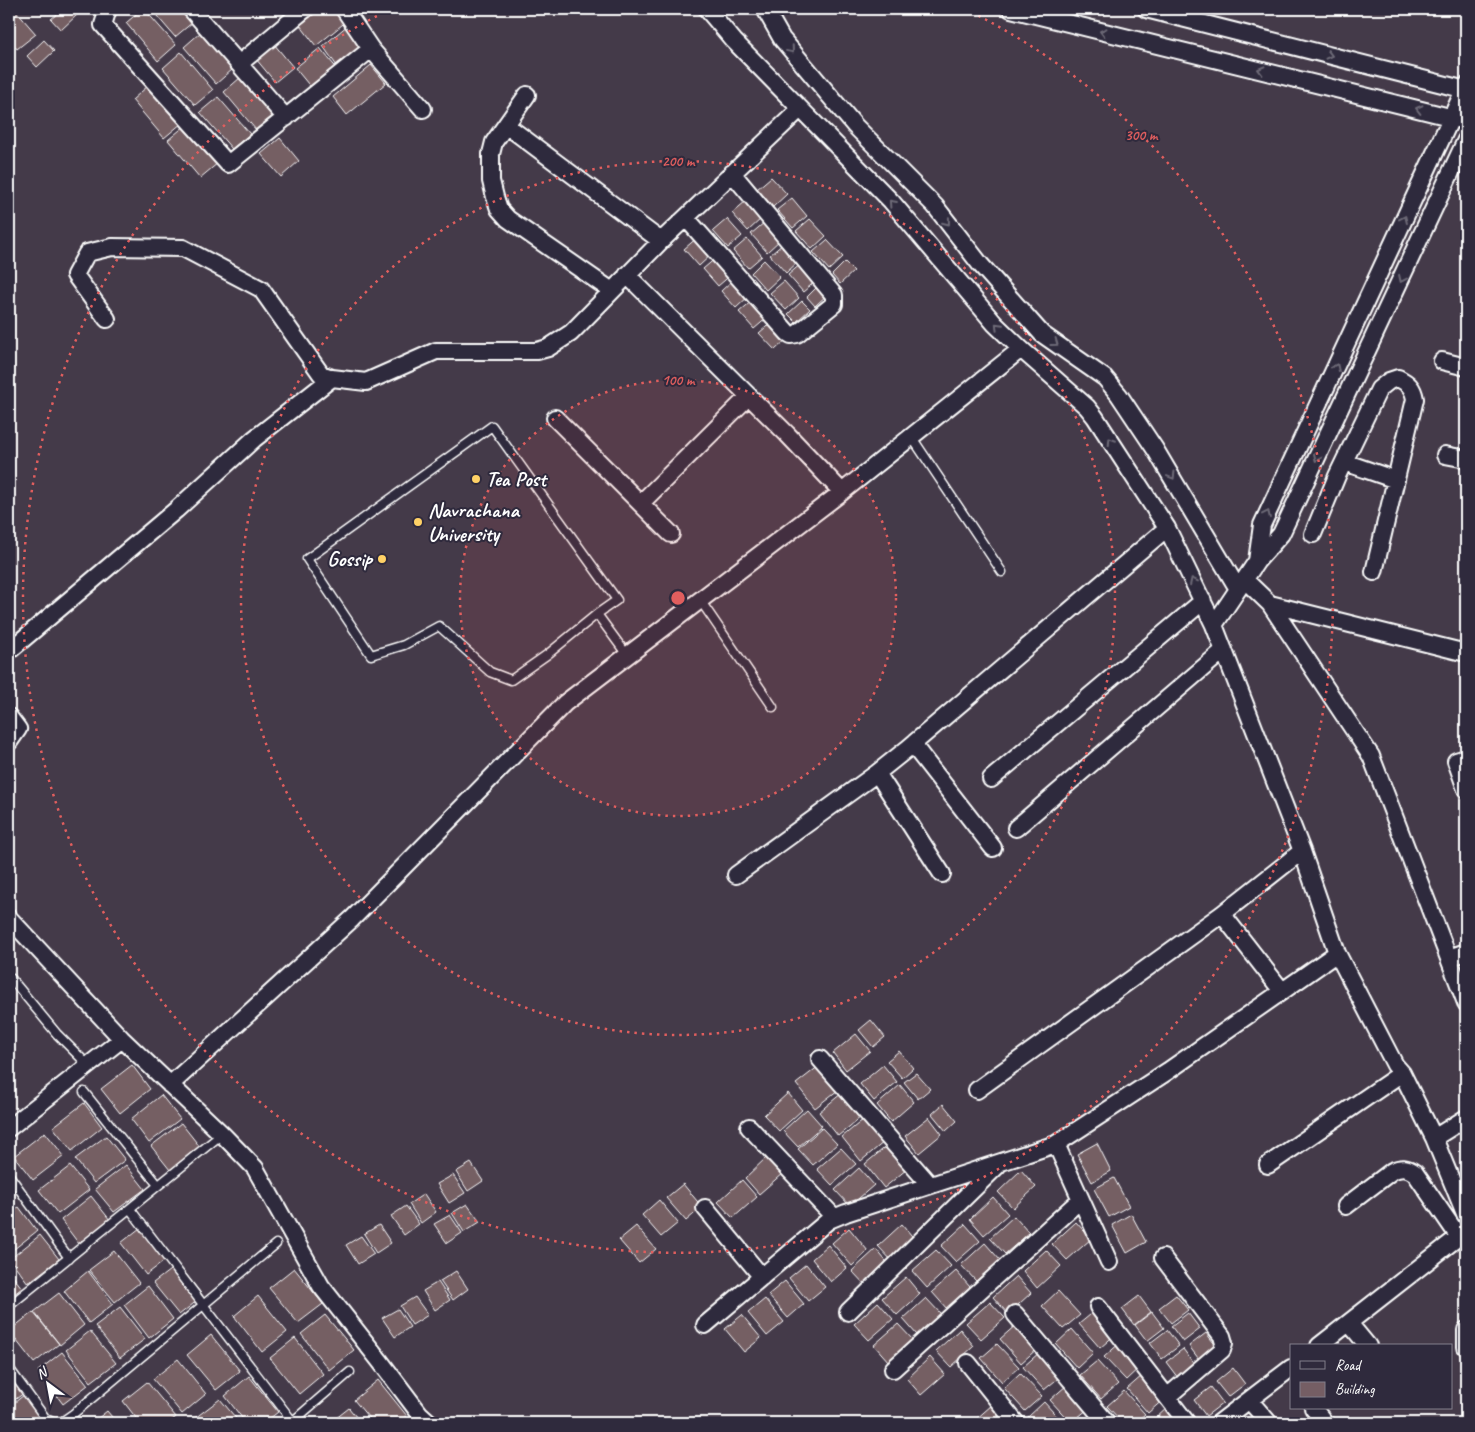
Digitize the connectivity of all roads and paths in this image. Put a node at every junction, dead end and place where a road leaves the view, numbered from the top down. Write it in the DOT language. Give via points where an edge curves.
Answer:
graph roads {
  1 [pos="108,9"];
  2 [pos="191,9"];
  3 [pos="305,9"];
  4 [pos="344,9"];
  5 [pos="707,9"];
  6 [pos="765,9"];
  7 [pos="1010,9"];
  8 [pos="1146,9"];
  9 [pos="371,49"];
  10 [pos="239,64"];
  11 [pos="1466,89"];
  12 [pos="528,95"];
  13 [pos="423,109"];
  14 [pos="800,109"];
  15 [pos="286,118"];
  16 [pos="1459,119"];
  17 [pos="506,125"];
  18 [pos="1466,140"];
  19 [pos="732,173"];
  20 [pos="686,218"];
  21 [pos="661,241"];
  22 [pos="627,275"];
  23 [pos="612,291"];
  24 [pos="107,319"];
  25 [pos="1020,349"];
  26 [pos="1442,361"];
  27 [pos="1466,367"];
  28 [pos="332,378"];
  29 [pos="749,396"];
  30 [pos="1313,414"];
  31 [pos="555,418"];
  32 [pos="1333,424"];
  33 [pos="911,436"];
  34 [pos="1356,437"];
  35 [pos="1445,454"];
  36 [pos="1466,459"];
  37 [pos="1344,462"];
  38 [pos="1396,480"];
  39 [pos="842,492"];
  40 [pos="641,503"];
  41 [pos="1167,528"];
  42 [pos="672,534"];
  43 [pos="1313,534"];
  44 [pos="1257,561"];
  45 [pos="1002,572"];
  46 [pos="1374,572"];
  47 [pos="1242,584"];
  48 [pos="700,600"];
  49 [pos="1203,601"];
  50 [pos="1270,604"];
  51 [pos="597,614"];
  52 [pos="1214,625"];
  53 [pos="1224,650"];
  54 [pos="9,651"];
  55 [pos="1466,653"];
  56 [pos="627,655"];
  57 [pos="773,707"];
  58 [pos="9,717"];
  59 [pos="9,742"];
  60 [pos="913,745"];
  61 [pos="1466,758"];
  62 [pos="877,774"];
  63 [pos="991,779"];
  64 [pos="1466,789"];
  65 [pos="1016,828"];
  66 [pos="993,848"];
  67 [pos="1302,851"];
  68 [pos="942,874"];
  69 [pos="736,875"];
  70 [pos="1222,914"];
  71 [pos="9,918"];
  72 [pos="1337,952"];
  73 [pos="1466,952"];
  74 [pos="1449,958"];
  75 [pos="9,976"];
  76 [pos="1282,991"];
  77 [pos="1466,1003"];
  78 [pos="122,1039"];
  79 [pos="820,1059"];
  80 [pos="88,1065"];
  81 [pos="1402,1073"];
  82 [pos="170,1085"];
  83 [pos="977,1090"];
  84 [pos="84,1092"];
  85 [pos="1466,1118"];
  86 [pos="749,1127"];
  87 [pos="9,1128"];
  88 [pos="222,1134"];
  89 [pos="1434,1138"];
  90 [pos="1056,1144"];
  91 [pos="1002,1162"];
  92 [pos="1268,1165"];
  93 [pos="9,1175"];
  94 [pos="930,1185"];
  95 [pos="158,1186"];
  96 [pos="1080,1200"];
  97 [pos="1346,1206"];
  98 [pos="704,1208"];
  99 [pos="130,1209"];
  100 [pos="1466,1216"];
  101 [pos="834,1217"];
  102 [pos="1463,1234"];
  103 [pos="276,1244"];
  104 [pos="69,1258"];
  105 [pos="1163,1258"];
  106 [pos="1109,1262"];
  107 [pos="762,1277"];
  108 [pos="203,1304"];
  109 [pos="9,1306"];
  110 [pos="1098,1307"];
  111 [pos="848,1312"];
  112 [pos="1015,1314"];
  113 [pos="1349,1323"];
  114 [pos="705,1325"];
  115 [pos="1466,1330"];
  116 [pos="1323,1344"];
  117 [pos="1366,1344"];
  118 [pos="1466,1347"];
  119 [pos="968,1363"];
  120 [pos="9,1368"];
  121 [pos="893,1368"];
  122 [pos="350,1372"];
  123 [pos="1289,1374"];
  124 [pos="1168,1397"];
  125 [pos="1249,1400"];
  126 [pos="1315,1410"];
  127 [pos="56,1423"];
  128 [pos="292,1423"];
  129 [pos="430,1423"];
  130 [pos="1016,1423"];
  131 [pos="1107,1423"];
  132 [pos="1187,1423"];
  133 [pos="1219,1423"];
  134 [pos="1269,1423"];
  135 [pos="1325,1423"];
  1 -- 15 [label="street" via="103,25 228,164"];
  2 -- 10 [label="street"];
  3 -- 10 [label="street"];
  4 -- 9 [label="street"];
  5 -- 14 [label="street"];
  6 -- 47 [label="street, one-way" via="782,40 855,126 935,206 980,264 1042,334 1105,378 1156,448"];
  16 -- 7 [label="street, one-way"];
  8 -- 11 [label="street, one-way"];
  9 -- 13 [label="street"];
  9 -- 15 [label="street"];
  10 -- 15 [label="street"];
  11 -- 16 [label="street"];
  12 -- 17 [label="street"];
  14 -- 19 [label="street"];
  25 -- 14 [label="street, one-way" via="891,201"];
  30 -- 16 [label="street, one-way"];
  17 -- 21 [label="street"];
  17 -- 23 [label="street" via="494,142 491,154 491,181 499,209 508,219"];
  18 -- 32 [label="street, one-way"];
  19 -- 20 [label="street"];
  19 -- 20 [label="street" via="834,295 834,304 797,334 791,335"];
  20 -- 21 [label="street"];
  21 -- 22 [label="street"];
  22 -- 23 [label="street"];
  22 -- 29 [label="street"];
  23 -- 28 [label="street" via="570,334 537,352 436,351 366,382"];
  24 -- 28 [label="street" via="75,275 87,252 112,247 183,248 261,289 321,374"];
  25 -- 33 [label="street"];
  41 -- 25 [label="street, one-way" via="1096,417"];
  26 -- 27 [label="street"];
  28 -- 54 [label="street" via="254,439 176,510"];
  29 -- 39 [label="street"];
  29 -- 40 [label="street"];
  30 -- 32 [label="street"];
  44 -- 30 [label="street, one-way" via="1262,525"];
  31 -- 40 [label="street"];
  32 -- 34 [label="street"];
  32 -- 44 [label="street, one-way" via="1281,534"];
  33 -- 39 [label="street"];
  33 -- 45 [label="lane"];
  34 -- 37 [label="street"];
  34 -- 38 [label="street" via="1379,389 1398,378 1414,390 1415,399"];
  35 -- 36 [label="street"];
  37 -- 38 [label="street"];
  37 -- 43 [label="street"];
  38 -- 46 [label="street"];
  39 -- 48 [label="street"];
  40 -- 42 [label="street"];
  49 -- 41 [label="street, one-way"];
  41 -- 60 [label="street"];
  44 -- 47 [label="street"];
  47 -- 50 [label="street"];
  47 -- 52 [label="street"];
  48 -- 56 [label="street"];
  48 -- 57 [label="lane"];
  49 -- 52 [label="street"];
  49 -- 63 [label="street"];
  50 -- 55 [label="street"];
  50 -- 74 [label="street" via="1370,756"];
  51 -- 51 [label="lane" via="511,680 490,672 440,626 404,645 371,655 307,559 492,426 617,600"];
  51 -- 56 [label="lane"];
  52 -- 53 [label="street"];
  53 -- 65 [label="street"];
  53 -- 67 [label="street"];
  56 -- 82 [label="street" via="565,703 352,919"];
  58 -- 59 [label="street" via="18,729"];
  60 -- 62 [label="street"];
  60 -- 66 [label="street"];
  61 -- 64 [label="street" via="1456,761"];
  62 -- 68 [label="street"];
  62 -- 69 [label="street"];
  67 -- 70 [label="street"];
  67 -- 72 [label="street"];
  70 -- 76 [label="street"];
  70 -- 83 [label="street"];
  71 -- 78 [label="street"];
  72 -- 76 [label="street"];
  72 -- 81 [label="street" via="1395,1066"];
  73 -- 74 [label="street"];
  74 -- 77 [label="street"];
  75 -- 80 [label="lane" via="57,1034"];
  76 -- 90 [label="street"];
  78 -- 80 [label="street"];
  78 -- 82 [label="street"];
  79 -- 94 [label="street"];
  80 -- 87 [label="street"];
  81 -- 89 [label="street"];
  81 -- 92 [label="street"];
  82 -- 88 [label="street"];
  84 -- 95 [label="lane"];
  85 -- 89 [label="street"];
  86 -- 101 [label="street"];
  88 -- 95 [label="lane"];
  88 -- 129 [label="street" via="255,1168 321,1286"];
  89 -- 100 [label="street"];
  90 -- 91 [label="street"];
  90 -- 96 [label="street"];
  91 -- 94 [label="street"];
  91 -- 111 [label="street"];
  93 -- 104 [label="lane"];
  94 -- 101 [label="street"];
  95 -- 99 [label="lane"];
  96 -- 106 [label="street"];
  96 -- 121 [label="street"];
  97 -- 102 [label="street" via="1392,1171 1408,1168"];
  98 -- 107 [label="street"];
  99 -- 104 [label="lane"];
  99 -- 108 [label="lane"];
  101 -- 107 [label="street"];
  102 -- 113 [label="street"];
  103 -- 108 [label="lane"];
  104 -- 109 [label="lane"];
  105 -- 124 [label="street" via="1222,1336 1224,1344 1222,1350"];
  107 -- 114 [label="street"];
  108 -- 127 [label="lane" via="73,1414"];
  108 -- 128 [label="lane"];
  110 -- 124 [label="street"];
  112 -- 131 [label="street"];
  113 -- 116 [label="street"];
  113 -- 117 [label="street"];
  115 -- 118 [label="street"];
  119 -- 130 [label="street"];
  120 -- 127 [label="lane" via="46,1418"];
  122 -- 128 [label="lane"];
  123 -- 125 [label="street"];
  124 -- 132 [label="street"];
  125 -- 133 [label="street"];
  125 -- 134 [label="street"];
  126 -- 135 [label="street"];
}
